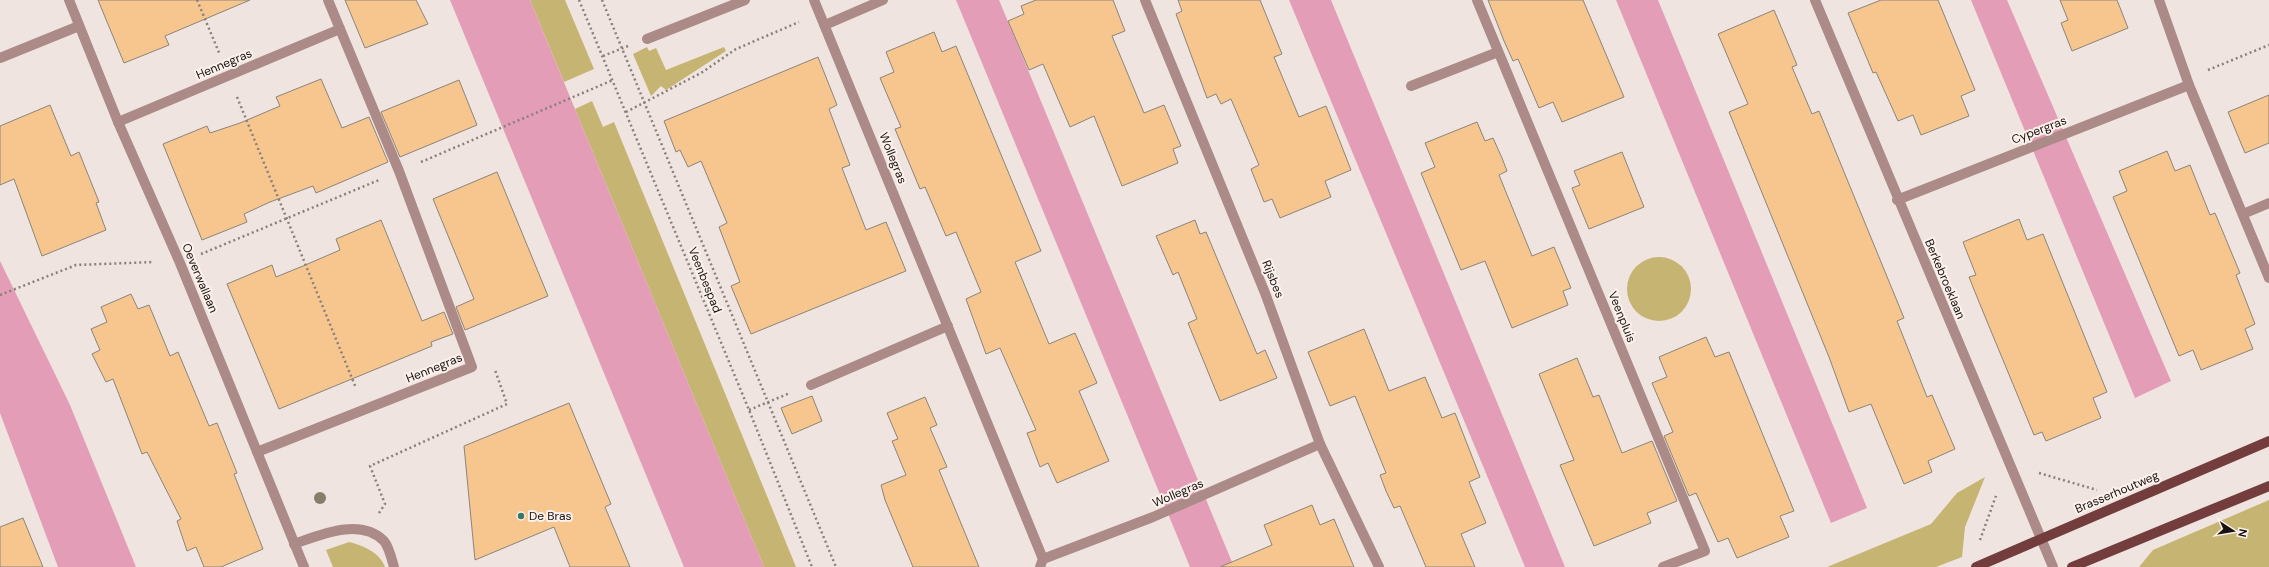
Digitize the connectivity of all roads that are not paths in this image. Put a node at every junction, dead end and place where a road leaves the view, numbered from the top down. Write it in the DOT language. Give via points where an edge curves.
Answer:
graph roads {
  1 [pos="69,0"];
  2 [pos="328,0"];
  3 [pos="745,0"];
  4 [pos="814,0"];
  5 [pos="883,0"];
  6 [pos="1145,0"];
  7 [pos="1477,0"];
  8 [pos="1815,0"];
  9 [pos="2159,0"];
  10 [pos="825,25"];
  11 [pos="79,26"];
  12 [pos="340,29"];
  13 [pos="647,39"];
  14 [pos="1498,52"];
  15 [pos="0,58"];
  16 [pos="2188,82"];
  17 [pos="1411,86"];
  18 [pos="118,122"];
  19 [pos="1898,200"];
  20 [pos="2269,203"];
  21 [pos="2243,214"];
  22 [pos="2269,278"];
  23 [pos="948,326"];
  24 [pos="811,385"];
  25 [pos="2269,441"];
  26 [pos="1320,444"];
  27 [pos="257,452"];
  28 [pos="2269,486"];
  29 [pos="2041,539"];
  30 [pos="294,544"];
  31 [pos="1042,563"];
  32 [pos="304,567"];
  33 [pos="394,567"];
  34 [pos="1379,567"];
  35 [pos="1663,567"];
  36 [pos="1976,567"];
  37 [pos="2054,567"];
  38 [pos="2072,567"];
  1 -- 11 [label="street, Oeverwallaan"];
  2 -- 12 [label="street, Hennegras"];
  3 -- 13 [label="street"];
  4 -- 10 [label="street, Wollegras"];
  5 -- 10 [label="street"];
  6 -- 26 [label="street, Rijsbes" via="1265,293"];
  7 -- 14 [label="street, Veenpluis"];
  8 -- 19 [label="street, Berkebroeklaan"];
  9 -- 16 [label="street"];
  10 -- 23 [label="street, Wollegras"];
  11 -- 15 [label="street"];
  11 -- 18 [label="street, Oeverwallaan"];
  12 -- 18 [label="street, Hennegras"];
  12 -- 27 [label="street, Hennegras" via="399,171 472,367"];
  14 -- 17 [label="street"];
  14 -- 35 [label="street, Veenpluis" via="1705,550"];
  16 -- 19 [label="street, Cypergras" via="2088,125"];
  16 -- 21 [label="street"];
  18 -- 27 [label="street, Oeverwallaan" via="180,263"];
  19 -- 29 [label="street, Berkebroeklaan"];
  20 -- 21 [label="street"];
  21 -- 22 [label="street"];
  23 -- 24 [label="street"];
  23 -- 31 [label="street, Wollegras"];
  25 -- 29 [label="main road, Brasserhoutweg"];
  26 -- 31 [label="street, Wollegras" via="1221,489"];
  26 -- 34 [label="street, Rijsbes"];
  27 -- 30 [label="street, Oeverwallaan"];
  28 -- 38 [label="main road"];
  29 -- 36 [label="main road, Brasserhoutweg"];
  29 -- 37 [label="street, Berkebroeklaan"];
  30 -- 32 [label="street, Oeverwallaan"];
  30 -- 33 [label="street" via="337,530 365,531 384,542"];
}
